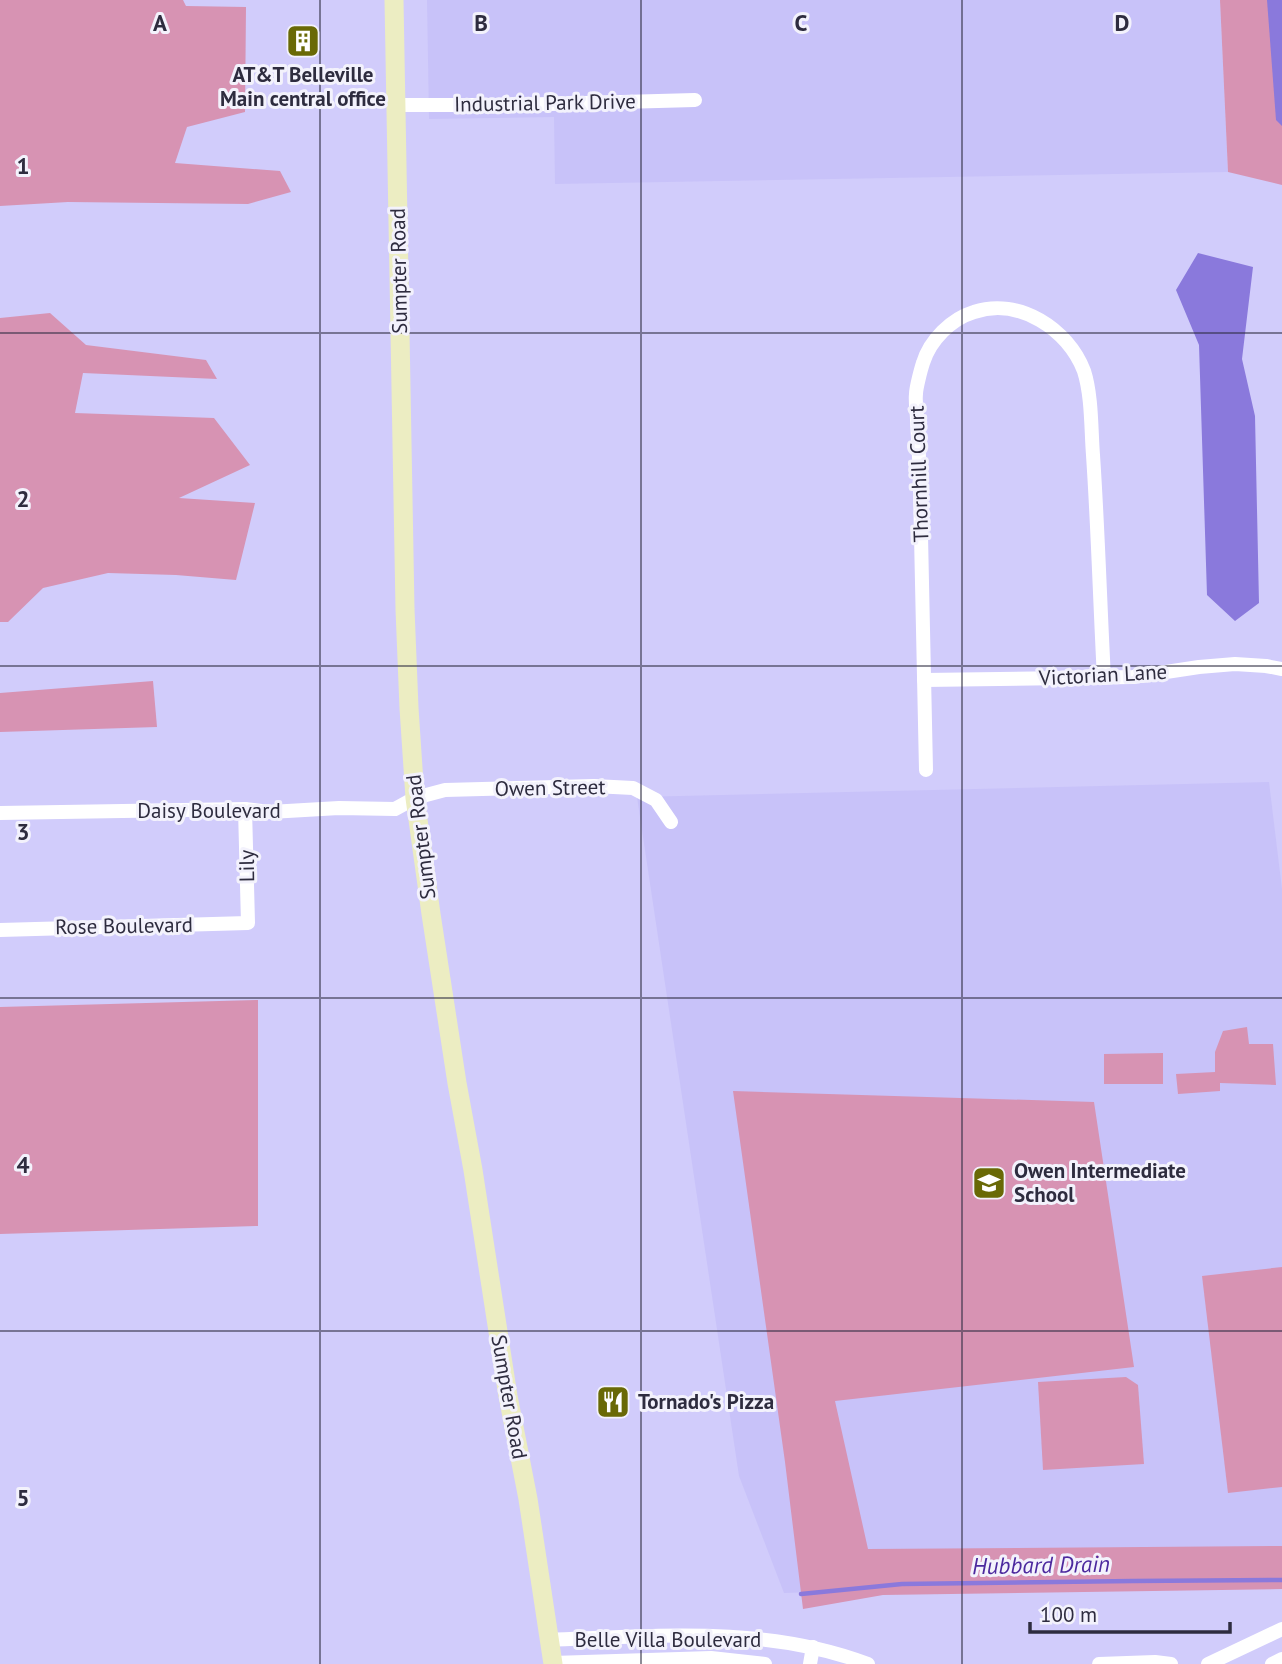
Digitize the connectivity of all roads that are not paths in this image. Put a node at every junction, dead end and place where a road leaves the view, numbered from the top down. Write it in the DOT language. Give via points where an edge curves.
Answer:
graph roads {
  1 [pos="394,0"];
  2 [pos="695,100"];
  3 [pos="395,105"];
  4 [pos="1282,669"];
  5 [pos="1104,678"];
  6 [pos="924,680"];
  7 [pos="926,770"];
  8 [pos="415,798"];
  9 [pos="245,809"];
  10 [pos="0,813"];
  11 [pos="671,822"];
  12 [pos="248,923"];
  13 [pos="0,930"];
  14 [pos="1282,1629"];
  15 [pos="549,1640"];
  16 [pos="813,1647"];
  17 [pos="1282,1659"];
  18 [pos="553,1663"];
  19 [pos="765,1664"];
  20 [pos="810,1664"];
  21 [pos="868,1664"];
  22 [pos="1099,1664"];
  23 [pos="1171,1664"];
  24 [pos="1208,1664"];
  25 [pos="1272,1664"];
  1 -- 3 [label="street, Sumpter Road"];
  2 -- 3 [label="street, Industrial Park Drive"];
  3 -- 8 [label="street, Sumpter Road" via="405,609"];
  4 -- 5 [label="street, Victorian Lane" via="1217,665"];
  5 -- 6 [label="street, Victorian Lane"];
  5 -- 6 [label="street, Thornhill Court" via="1084,374 1057,332 1030,315 1000,309 969,314 936,338 923,362 916,393"];
  6 -- 7 [label="street, Thornhill Court"];
  8 -- 9 [label="street, Daisy Boulevard" via="394,809"];
  8 -- 11 [label="street, Owen Street" via="445,790 633,788 656,800"];
  8 -- 15 [label="street, Sumpter Road" via="442,992"];
  9 -- 10 [label="street, Daisy Boulevard"];
  9 -- 12 [label="street, Lily"];
  12 -- 13 [label="street, Rose Boulevard"];
  14 -- 24 [label="street"];
  15 -- 16 [label="street, Belle Villa Boulevard" via="719,1636"];
  15 -- 18 [label="street, Sumpter Road"];
  16 -- 20 [label="street"];
  16 -- 21 [label="street, Belle Villa Boulevard"];
  17 -- 25 [label="street"];
  18 -- 19 [label="street" via="711,1658"];
  22 -- 23 [label="street"];
}
